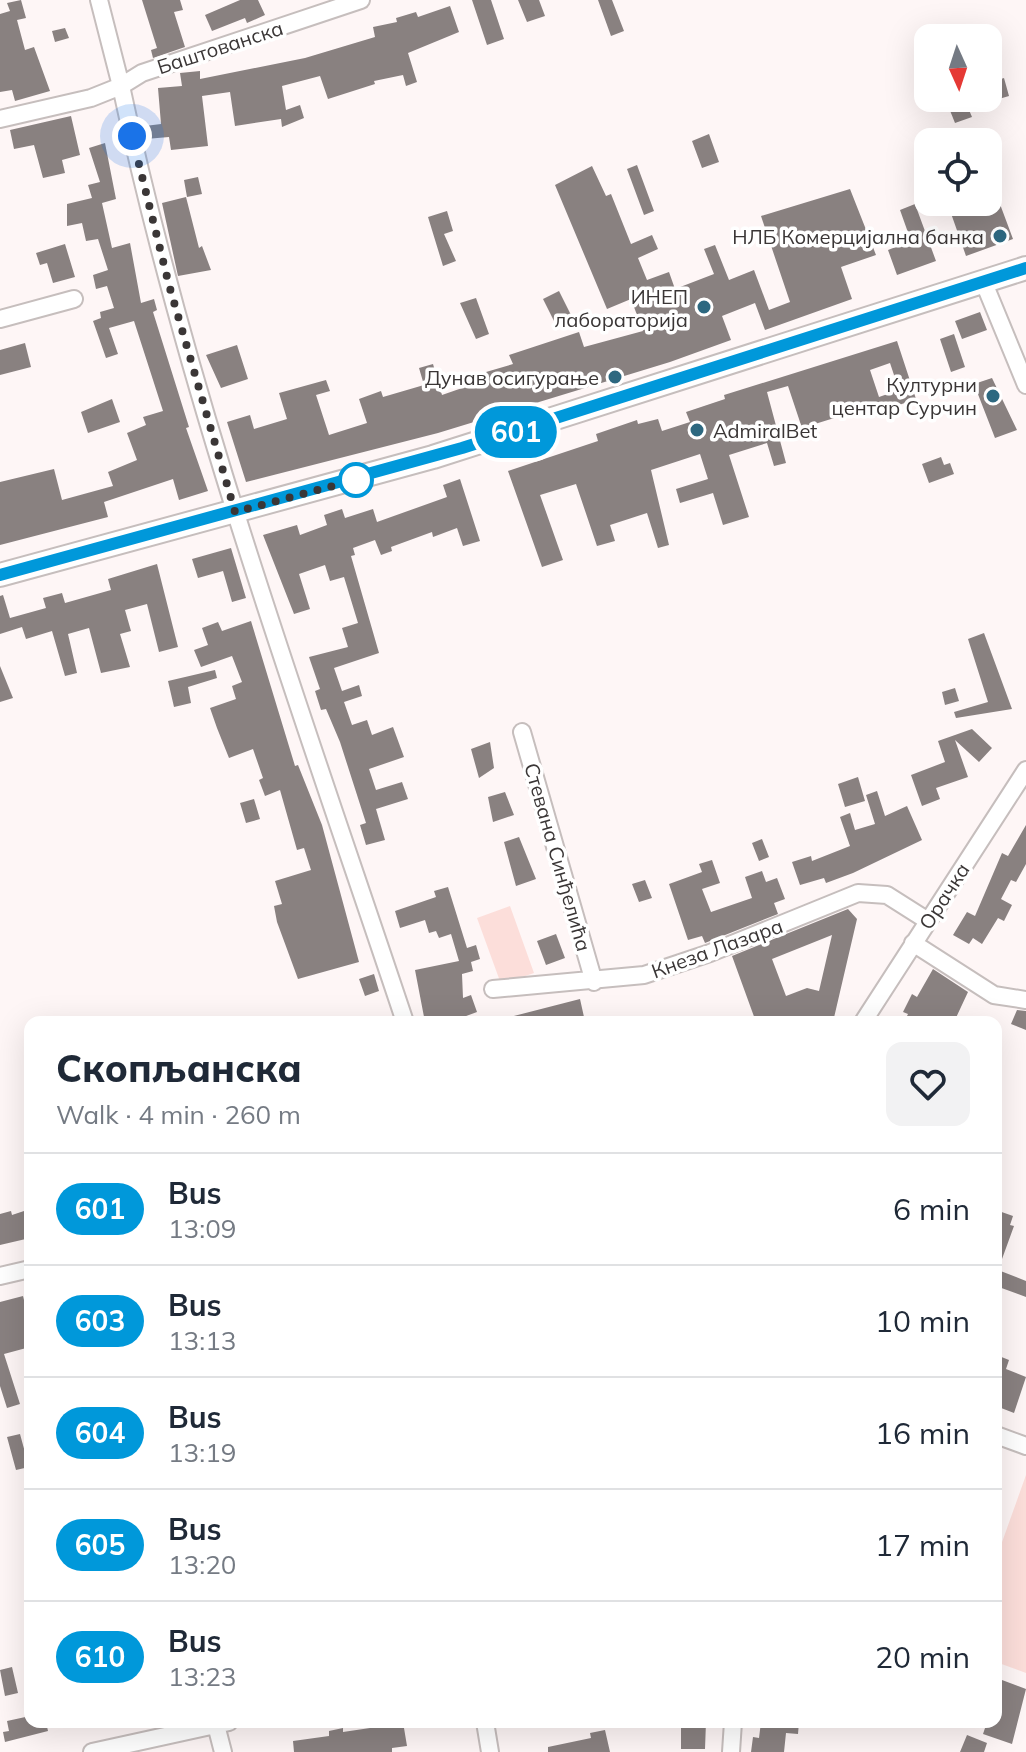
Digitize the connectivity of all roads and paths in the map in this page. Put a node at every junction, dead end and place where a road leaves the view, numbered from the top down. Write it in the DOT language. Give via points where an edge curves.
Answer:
graph roads {
  1 [pos="99,0"];
  2 [pos="361,0"];
  3 [pos="124,84"];
  4 [pos="0,119"];
  5 [pos="1026,268"];
  6 [pos="984,283"];
  7 [pos="74,299"];
  8 [pos="0,319"];
  9 [pos="1026,385"];
  10 [pos="235,512"];
  11 [pos="0,575"];
  12 [pos="522,732"];
  13 [pos="1026,770"];
  14 [pos="928,921"];
  15 [pos="913,943"];
  16 [pos="594,982"];
  17 [pos="493,989"];
  18 [pos="1026,1000"];
  19 [pos="403,1016"];
  20 [pos="867,1016"];
  21 [pos="24,1270"];
  22 [pos="0,1276"];
  23 [pos="1002,1437"];
  24 [pos="1026,1446"];
  25 [pos="200,1728"];
  26 [pos="222,1728"];
  27 [pos="486,1728"];
  28 [pos="733,1728"];
  29 [pos="92,1752"];
  30 [pos="223,1752"];
  31 [pos="490,1752"];
  32 [pos="731,1752"];
  1 -- 3 [label="street"];
  2 -- 3 [label="street, Баштованска" via="142,73"];
  3 -- 4 [label="street, Баштованска" via="91,98"];
  3 -- 10 [label="street" via="165,271"];
  5 -- 6 [label="main road"];
  6 -- 9 [label="street"];
  6 -- 10 [label="main road" via="581,413"];
  7 -- 8 [label="street"];
  10 -- 11 [label="main road"];
  10 -- 19 [label="street"];
  12 -- 16 [label="street, Стевана Синђелића"];
  13 -- 14 [label="street, Орачка"];
  14 -- 15 [label="street, Орачка"];
  14 -- 16 [label="street, Кнеза Лазара" via="887,895 858,893 672,967"];
  15 -- 18 [label="street" via="994,995"];
  15 -- 20 [label="street, Орачка"];
  16 -- 17 [label="street, Кнеза Лазара"];
  21 -- 22 [label="street"];
  23 -- 24 [label="street"];
  25 -- 29 [label="street"];
  26 -- 30 [label="street"];
  27 -- 31 [label="street"];
  28 -- 32 [label="street"];
}
